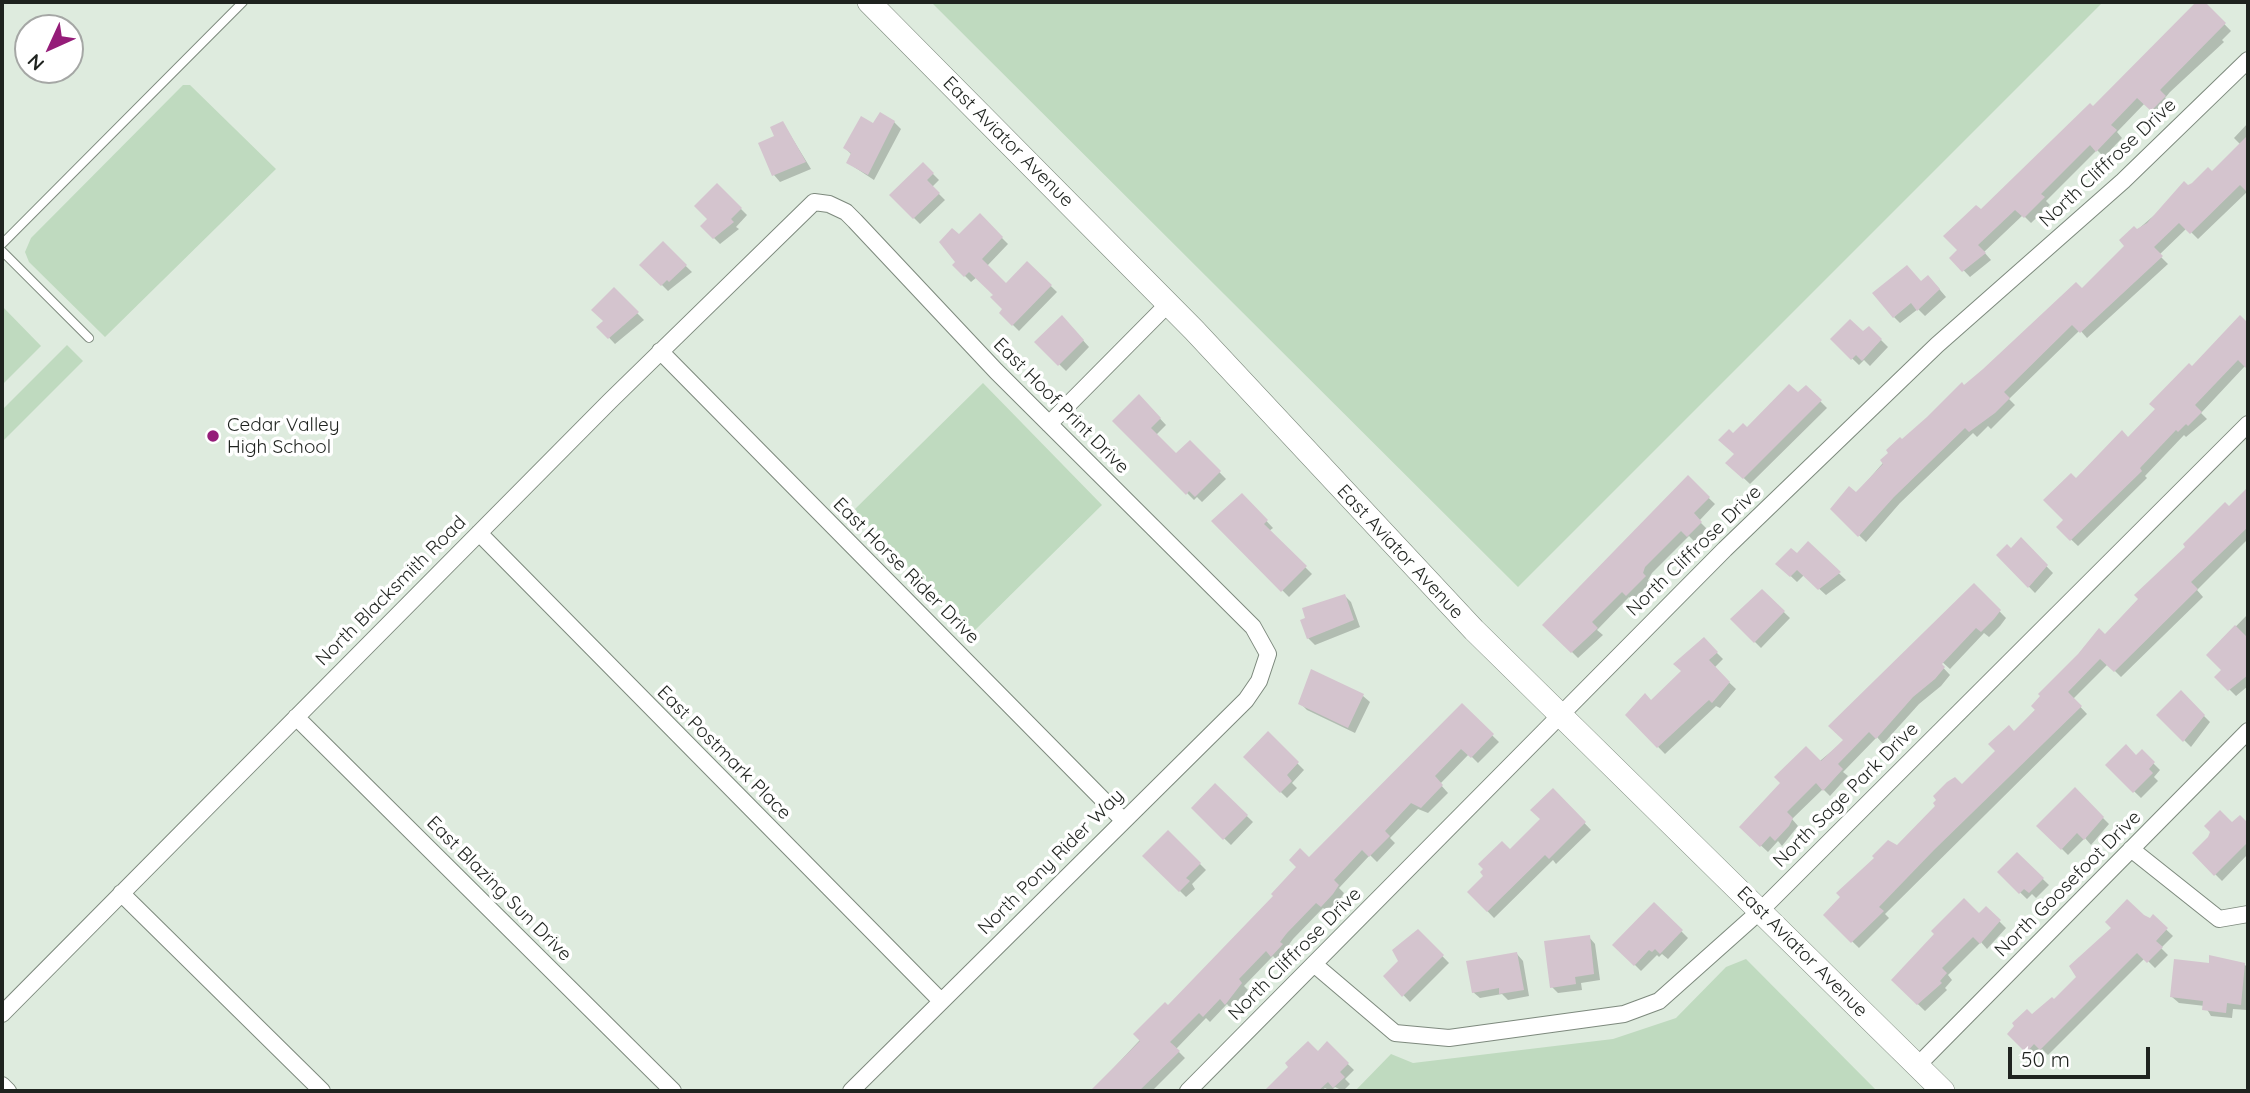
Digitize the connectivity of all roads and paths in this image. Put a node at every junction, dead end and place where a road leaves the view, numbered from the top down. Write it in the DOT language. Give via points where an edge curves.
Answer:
graph roads {
  1 [pos="243,2"];
  2 [pos="869,2"];
  3 [pos="2248,60"];
  4 [pos="814,202"];
  5 [pos="2,244"];
  6 [pos="2,251"];
  7 [pos="1168,304"];
  8 [pos="89,338"];
  9 [pos="660,351"];
  10 [pos="1049,424"];
  11 [pos="2248,424"];
  12 [pos="479,533"];
  13 [pos="1268,654"];
  14 [pos="1559,713"];
  15 [pos="296,717"];
  16 [pos="2248,731"];
  17 [pos="1123,820"];
  18 [pos="2131,849"];
  19 [pos="121,893"];
  20 [pos="1760,911"];
  21 [pos="2248,914"];
  22 [pos="1315,965"];
  23 [pos="941,1001"];
  24 [pos="2,1014"];
  25 [pos="1917,1066"];
  26 [pos="2,1085"];
  27 [pos="8,1091"];
  28 [pos="322,1091"];
  29 [pos="673,1091"];
  30 [pos="851,1091"];
  31 [pos="1188,1091"];
  32 [pos="1943,1091"];
  1 -- 5 [label="lane"];
  2 -- 7 [label="street, East Aviator Avenue"];
  3 -- 14 [label="street, North Cliffrose Drive" via="2123,181 1937,345"];
  4 -- 9 [label="street, North Blacksmith Road"];
  4 -- 10 [label="street, East Hoof Print Drive" via="846,212"];
  6 -- 8 [label="lane"];
  7 -- 10 [label="street"];
  7 -- 14 [label="street, East Aviator Avenue" via="1410,565"];
  9 -- 12 [label="street, North Blacksmith Road"];
  9 -- 17 [label="street, East Horse Rider Drive"];
  10 -- 13 [label="street, East Hoof Print Drive" via="1253,627"];
  11 -- 20 [label="street, North Sage Park Drive"];
  12 -- 15 [label="street, North Blacksmith Road"];
  12 -- 23 [label="street, East Postmark Place"];
  13 -- 17 [label="street, North Pony Rider Way" via="1259,681 1246,700"];
  14 -- 20 [label="street, East Aviator Avenue"];
  14 -- 22 [label="street, North Cliffrose Drive"];
  15 -- 19 [label="street, North Blacksmith Road"];
  15 -- 29 [label="street, East Blazing Sun Drive"];
  16 -- 18 [label="street, North Goosefoot Drive"];
  17 -- 23 [label="street, North Pony Rider Way"];
  18 -- 21 [label="street" via="2219,919"];
  18 -- 25 [label="street, North Goosefoot Drive"];
  19 -- 24 [label="street, North Blacksmith Road"];
  19 -- 28 [label="street"];
  20 -- 22 [label="street, North Sage Park Drive" via="1659,1001 1624,1014 1449,1038 1395,1033"];
  20 -- 25 [label="street, East Aviator Avenue"];
  22 -- 31 [label="street, North Cliffrose Drive"];
  23 -- 30 [label="street, North Pony Rider Way"];
  25 -- 32 [label="street, East Aviator Avenue"];
  26 -- 27 [label="street"];
}
